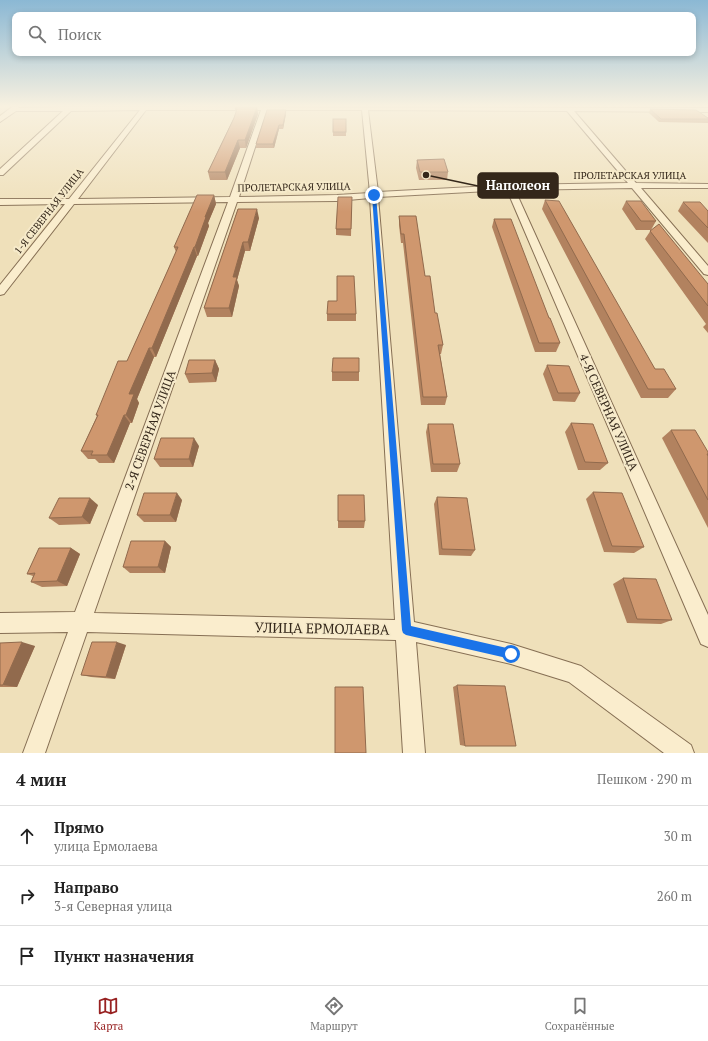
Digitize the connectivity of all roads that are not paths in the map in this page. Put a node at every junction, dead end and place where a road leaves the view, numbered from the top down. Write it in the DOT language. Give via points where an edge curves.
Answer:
graph roads {
  1 [pos="33,142"];
  2 [pos="118,142"];
  3 [pos="253,142"];
  4 [pos="369,142"];
  5 [pos="597,142"];
  6 [pos="0,173"];
  7 [pos="634,185"];
  8 [pos="708,186"];
  9 [pos="510,188"];
  10 [pos="374,195"];
  11 [pos="234,198"];
  12 [pos="72,200"];
  13 [pos="0,202"];
  14 [pos="708,272"];
  15 [pos="0,292"];
  16 [pos="81,622"];
  17 [pos="0,623"];
  18 [pos="406,630"];
  19 [pos="708,637"];
  20 [pos="34,753"];
  21 [pos="414,753"];
  22 [pos="683,753"];
  1 -- 6 [label="street"];
  2 -- 12 [label="street, 1-Я СЕВЕРНАЯ УЛИЦА"];
  3 -- 11 [label="street, 2-Я СЕВЕРНАЯ УЛИЦА"];
  4 -- 10 [label="street"];
  5 -- 7 [label="street"];
  7 -- 8 [label="street, ПРОЛЕТАРСКАЯ УЛИЦА"];
  7 -- 9 [label="street, ПРОЛЕТАРСКАЯ УЛИЦА"];
  7 -- 14 [label="street"];
  9 -- 10 [label="street, ПРОЛЕТАРСКАЯ УЛИЦА"];
  9 -- 19 [label="street, 4-Я СЕВЕРНАЯ УЛИЦА"];
  10 -- 11 [label="street, ПРОЛЕТАРСКАЯ УЛИЦА" via="337,198"];
  10 -- 18 [label="street"];
  11 -- 12 [label="street, ПРОЛЕТАРСКАЯ УЛИЦА"];
  11 -- 16 [label="street, 2-Я СЕВЕРНАЯ УЛИЦА"];
  12 -- 13 [label="street, ПРОЛЕТАРСКАЯ УЛИЦА"];
  12 -- 15 [label="street, 1-Я СЕВЕРНАЯ УЛИЦА"];
  16 -- 17 [label="street, УЛИЦА ЕРМОЛАЕВА"];
  16 -- 18 [label="street, УЛИЦА ЕРМОЛАЕВА"];
  16 -- 20 [label="street, 2-Я СЕВЕРНАЯ УЛИЦА"];
  18 -- 21 [label="street"];
  18 -- 22 [label="street, УЛИЦА ЕРМОЛАЕВА" via="511,654 574,673"];
}
